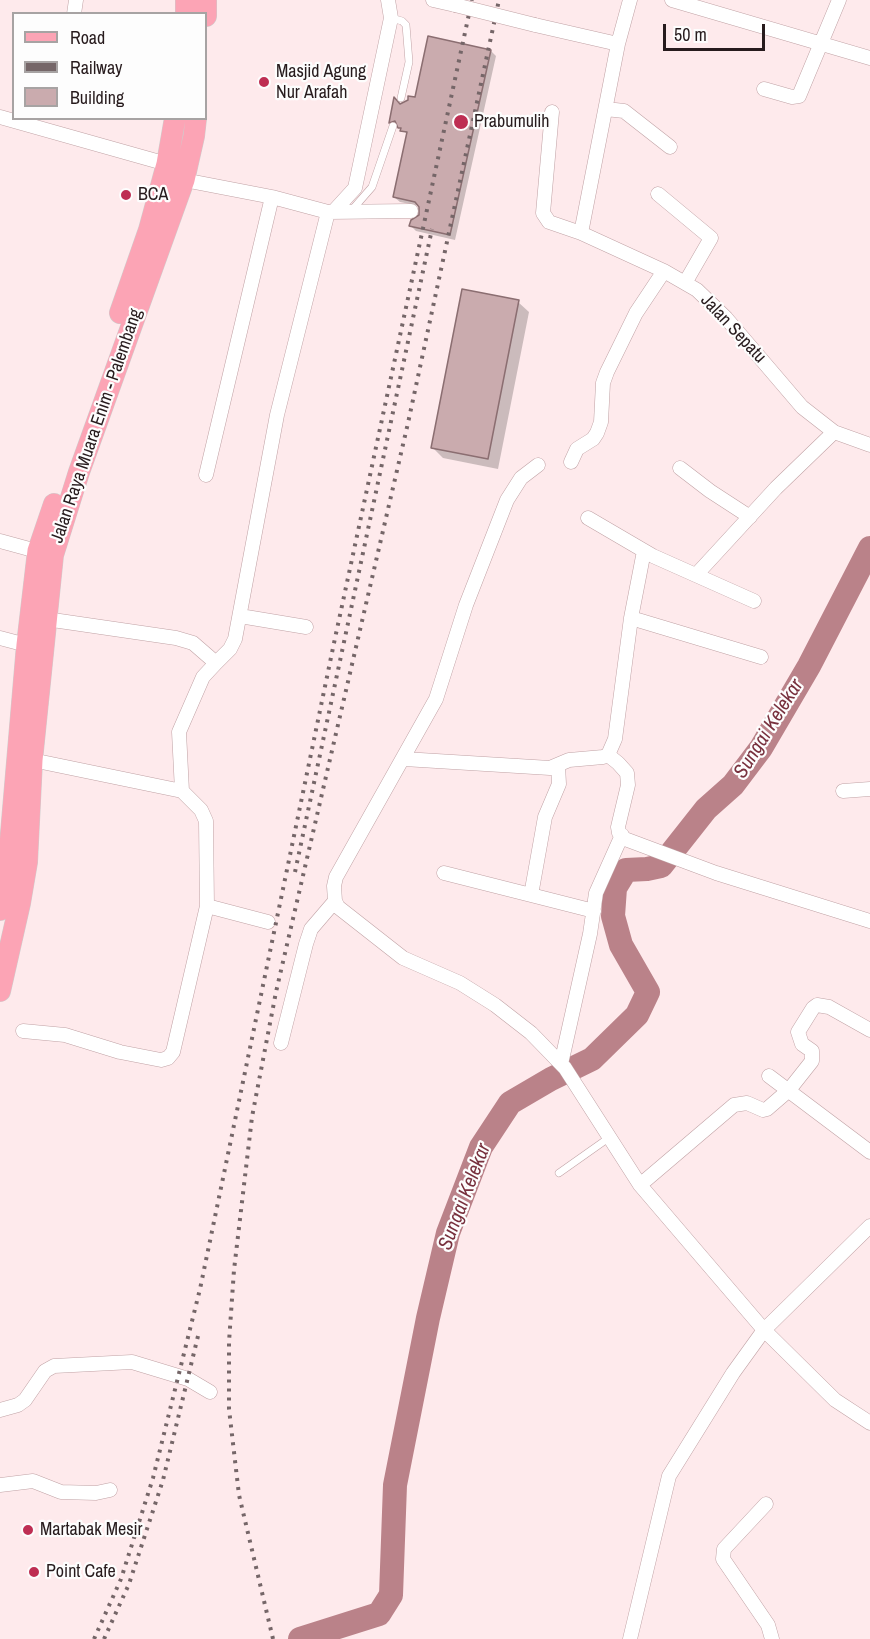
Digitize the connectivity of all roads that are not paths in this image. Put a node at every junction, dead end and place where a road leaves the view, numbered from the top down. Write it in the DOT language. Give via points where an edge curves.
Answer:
graph roads {
  1 [pos="388,0"];
  2 [pos="433,0"];
  3 [pos="630,0"];
  4 [pos="672,0"];
  5 [pos="723,0"];
  6 [pos="838,0"];
  7 [pos="205,4"];
  8 [pos="190,12"];
  9 [pos="720,14"];
  10 [pos="391,18"];
  11 [pos="618,44"];
  12 [pos="820,44"];
  13 [pos="870,58"];
  14 [pos="764,89"];
  15 [pos="401,98"];
  16 [pos="606,109"];
  17 [pos="552,112"];
  18 [pos="0,117"];
  19 [pos="175,120"];
  20 [pos="196,120"];
  21 [pos="393,126"];
  22 [pos="670,147"];
  23 [pos="167,164"];
  24 [pos="184,180"];
  25 [pos="657,194"];
  26 [pos="272,197"];
  27 [pos="331,211"];
  28 [pos="351,211"];
  29 [pos="411,211"];
  30 [pos="581,233"];
  31 [pos="664,271"];
  32 [pos="685,283"];
  33 [pos="834,432"];
  34 [pos="870,445"];
  35 [pos="571,462"];
  36 [pos="538,465"];
  37 [pos="680,468"];
  38 [pos="206,475"];
  39 [pos="750,517"];
  40 [pos="588,518"];
  41 [pos="0,541"];
  42 [pos="644,551"];
  43 [pos="45,553"];
  44 [pos="696,575"];
  45 [pos="754,601"];
  46 [pos="240,615"];
  47 [pos="38,618"];
  48 [pos="630,618"];
  49 [pos="306,627"];
  50 [pos="0,638"];
  51 [pos="35,647"];
  52 [pos="761,657"];
  53 [pos="216,663"];
  54 [pos="608,755"];
  55 [pos="404,759"];
  56 [pos="24,761"];
  57 [pos="558,765"];
  58 [pos="870,789"];
  59 [pos="182,791"];
  60 [pos="843,791"];
  61 [pos="622,835"];
  62 [pos="444,873"];
  63 [pos="531,895"];
  64 [pos="335,901"];
  65 [pos="207,906"];
  66 [pos="0,910"];
  67 [pos="594,911"];
  68 [pos="870,921"];
  69 [pos="268,922"];
  70 [pos="0,991"];
  71 [pos="870,1030"];
  72 [pos="23,1031"];
  73 [pos="282,1042"];
  74 [pos="563,1066"];
  75 [pos="769,1076"];
  76 [pos="789,1090"];
  77 [pos="610,1137"];
  78 [pos="870,1152"];
  79 [pos="559,1173"];
  80 [pos="640,1185"];
  81 [pos="870,1226"];
  82 [pos="764,1330"];
  83 [pos="210,1392"];
  84 [pos="0,1410"];
  85 [pos="870,1423"];
  86 [pos="0,1485"];
  87 [pos="110,1490"];
  88 [pos="766,1504"];
  89 [pos="630,1639"];
  90 [pos="772,1639"];
  1 -- 10 [label="street"];
  2 -- 11 [label="street, bridge"];
  3 -- 11 [label="street"];
  4 -- 9 [label="street"];
  5 -- 9 [label="street"];
  6 -- 12 [label="street"];
  7 -- 8 [label="main road"];
  9 -- 12 [label="street"];
  10 -- 15 [label="lane" via="406,25 409,62"];
  10 -- 27 [label="street" via="355,188"];
  11 -- 16 [label="street"];
  12 -- 13 [label="street"];
  12 -- 14 [label="street" via="797,97"];
  16 -- 22 [label="street" via="624,111"];
  16 -- 30 [label="street"];
  17 -- 30 [label="street, Jalan Sepatu" via="543,213 549,222"];
  18 -- 23 [label="street"];
  19 -- 23 [label="main road, Jalan Raya Muara Enim - Palembang"];
  20 -- 24 [label="main road, Jalan Raya Muara Enim - Palembang"];
  21 -- 28 [label="lane" via="372,187"];
  23 -- 43 [label="main road, Jalan Raya Muara Enim - Palembang"];
  24 -- 26 [label="street"];
  24 -- 43 [label="main road, Jalan Raya Muara Enim - Palembang" via="79,472"];
  25 -- 32 [label="street" via="711,238"];
  26 -- 27 [label="street"];
  26 -- 38 [label="street"];
  27 -- 28 [label="street"];
  27 -- 46 [label="street" via="277,415"];
  28 -- 29 [label="street"];
  30 -- 31 [label="street, Jalan Sepatu"];
  31 -- 32 [label="street, Jalan Sepatu"];
  31 -- 35 [label="street" via="636,313 607,372 597,433 578,448"];
  32 -- 33 [label="street, Jalan Sepatu" via="726,318 802,406"];
  33 -- 34 [label="street, Jalan Sepatu"];
  33 -- 39 [label="street"];
  36 -- 55 [label="street" via="521,478 507,500 466,605 436,699"];
  37 -- 39 [label="street"];
  39 -- 44 [label="street"];
  40 -- 42 [label="street"];
  41 -- 43 [label="street"];
  42 -- 44 [label="street"];
  42 -- 48 [label="street"];
  43 -- 47 [label="main road, Jalan Raya Muara Enim - Palembang"];
  44 -- 45 [label="street"];
  46 -- 49 [label="street"];
  46 -- 53 [label="street" via="235,639"];
  47 -- 51 [label="main road, Jalan Raya Muara Enim - Palembang"];
  47 -- 53 [label="street" via="176,638 194,644"];
  48 -- 52 [label="street"];
  48 -- 54 [label="street" via="615,739"];
  50 -- 51 [label="street"];
  51 -- 56 [label="main road, Jalan Raya Muara Enim - Palembang"];
  53 -- 59 [label="street" via="202,677 178,732"];
  54 -- 57 [label="street"];
  54 -- 61 [label="street" via="627,774 618,826"];
  55 -- 57 [label="street" via="550,768"];
  55 -- 64 [label="street" via="336,877"];
  56 -- 59 [label="street"];
  56 -- 66 [label="main road, Jalan Raya Muara Enim - Palembang"];
  56 -- 70 [label="main road, Jalan Raya Muara Enim - Palembang" via="27,861"];
  57 -- 63 [label="street" via="559,784 545,817"];
  58 -- 60 [label="street"];
  59 -- 65 [label="street" via="206,821"];
  61 -- 67 [label="street" via="596,893"];
  61 -- 68 [label="street" via="716,873"];
  62 -- 63 [label="street"];
  63 -- 67 [label="street"];
  64 -- 73 [label="street" via="311,929"];
  64 -- 74 [label="street" via="403,958 460,983 495,1005 531,1033"];
  65 -- 69 [label="street"];
  65 -- 72 [label="street" via="173,1052 168,1058 120,1052 65,1035"];
  67 -- 74 [label="street"];
  71 -- 76 [label="street" via="829,1007 817,1005 798,1032 801,1044 812,1051 812,1061"];
  74 -- 77 [label="street"];
  75 -- 76 [label="street"];
  76 -- 78 [label="street"];
  76 -- 80 [label="street" via="767,1109 747,1103 734,1105"];
  77 -- 79 [label="lane"];
  77 -- 80 [label="street"];
  80 -- 82 [label="street"];
  81 -- 82 [label="street"];
  82 -- 85 [label="street" via="835,1400"];
  82 -- 89 [label="street" via="669,1476"];
  83 -- 84 [label="street" via="188,1379 132,1362 54,1366 45,1371 25,1400"];
  86 -- 87 [label="street" via="33,1482 61,1492"];
  88 -- 90 [label="street" via="724,1549 723,1559 768,1625"];
}
